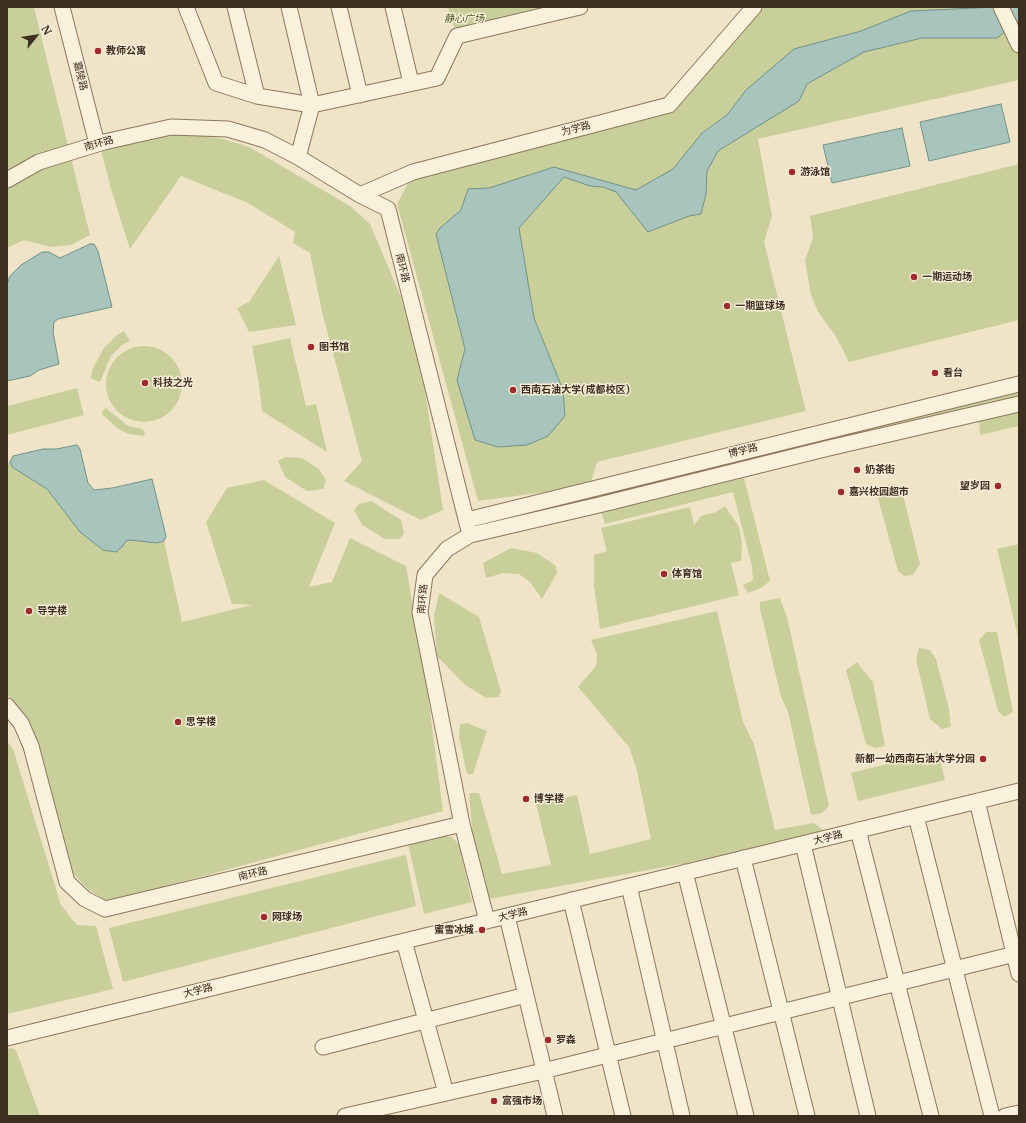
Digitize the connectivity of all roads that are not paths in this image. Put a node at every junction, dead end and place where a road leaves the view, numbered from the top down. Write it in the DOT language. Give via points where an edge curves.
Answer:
graph roads {
  1 [pos="62,7"];
  2 [pos="186,7"];
  3 [pos="235,7"];
  4 [pos="289,7"];
  5 [pos="339,7"];
  6 [pos="393,7"];
  7 [pos="580,7"];
  8 [pos="754,7"];
  9 [pos="1001,7"];
  10 [pos="1019,46"];
  11 [pos="411,83"];
  12 [pos="360,95"];
  13 [pos="257,96"];
  14 [pos="312,105"];
  15 [pos="97,144"];
  16 [pos="298,157"];
  17 [pos="7,180"];
  18 [pos="360,195"];
  19 [pos="1019,384"];
  20 [pos="1019,404"];
  21 [pos="467,520"];
  22 [pos="470,535"];
  23 [pos="7,706"];
  24 [pos="1019,791"];
  25 [pos="977,801"];
  26 [pos="916,816"];
  27 [pos="462,824"];
  28 [pos="858,830"];
  29 [pos="802,844"];
  30 [pos="743,858"];
  31 [pos="685,872"];
  32 [pos="630,886"];
  33 [pos="571,900"];
  34 [pos="507,916"];
  35 [pos="486,921"];
  36 [pos="404,941"];
  37 [pos="1017,954"];
  38 [pos="955,969"];
  39 [pos="1019,974"];
  40 [pos="897,984"];
  41 [pos="526,995"];
  42 [pos="839,998"];
  43 [pos="781,1012"];
  44 [pos="426,1020"];
  45 [pos="724,1026"];
  46 [pos="7,1038"];
  47 [pos="665,1041"];
  48 [pos="324,1047"];
  49 [pos="608,1054"];
  50 [pos="543,1071"];
  51 [pos="446,1093"];
  52 [pos="1019,1113"];
  53 [pos="345,1116"];
  54 [pos="554,1116"];
  55 [pos="623,1116"];
  56 [pos="682,1116"];
  57 [pos="746,1116"];
  58 [pos="807,1116"];
  59 [pos="868,1116"];
  60 [pos="930,1116"];
  61 [pos="992,1116"];
  62 [pos="1005,1116"];
  1 -- 15 [label="street, 嘉陵路"];
  2 -- 13 [label="street" via="216,83"];
  3 -- 13 [label="street"];
  4 -- 14 [label="street"];
  5 -- 12 [label="street"];
  6 -- 11 [label="street"];
  7 -- 11 [label="street" via="457,36 437,78"];
  8 -- 18 [label="street, 为学路" via="669,105 413,172"];
  9 -- 10 [label="street"];
  11 -- 12 [label="street"];
  12 -- 14 [label="street"];
  13 -- 14 [label="street"];
  14 -- 16 [label="street"];
  15 -- 16 [label="street, 南环路" via="171,127 228,129 265,140"];
  15 -- 17 [label="street, 南环路" via="39,162"];
  16 -- 18 [label="street, 南环路"];
  18 -- 21 [label="street, 南环路" via="388,209"];
  19 -- 21 [label="street, 博学路"];
  20 -- 22 [label="street, 博学路"];
  21 -- 22 [label="street, 南环路"];
  22 -- 27 [label="street, 南环路" via="447,549 425,575 420,612"];
  23 -- 27 [label="street, 南环路" via="21,723 31,746 67,882 85,899 105,909"];
  24 -- 25 [label="street, 大学路"];
  25 -- 26 [label="street, 大学路"];
  25 -- 37 [label="street"];
  26 -- 28 [label="street, 大学路"];
  26 -- 38 [label="street"];
  27 -- 35 [label="street"];
  28 -- 29 [label="street, 大学路"];
  28 -- 40 [label="street"];
  29 -- 30 [label="street, 大学路"];
  29 -- 42 [label="street"];
  30 -- 31 [label="street, 大学路"];
  30 -- 43 [label="street"];
  31 -- 32 [label="street, 大学路"];
  31 -- 45 [label="street"];
  32 -- 33 [label="street, 大学路"];
  32 -- 47 [label="street"];
  33 -- 34 [label="street, 大学路"];
  33 -- 49 [label="street"];
  34 -- 35 [label="street, 大学路"];
  34 -- 41 [label="street"];
  35 -- 36 [label="street, 大学路"];
  36 -- 44 [label="street"];
  36 -- 46 [label="street, 大学路"];
  37 -- 38 [label="street"];
  37 -- 39 [label="street"];
  38 -- 40 [label="street"];
  38 -- 61 [label="street"];
  40 -- 42 [label="street"];
  40 -- 60 [label="street"];
  41 -- 44 [label="street"];
  41 -- 50 [label="street"];
  42 -- 43 [label="street"];
  42 -- 59 [label="street"];
  43 -- 45 [label="street"];
  43 -- 58 [label="street"];
  44 -- 48 [label="street"];
  44 -- 51 [label="street"];
  45 -- 47 [label="street"];
  45 -- 57 [label="street"];
  47 -- 49 [label="street"];
  47 -- 56 [label="street"];
  49 -- 50 [label="street"];
  49 -- 55 [label="street"];
  50 -- 51 [label="street"];
  50 -- 54 [label="street"];
  51 -- 53 [label="street"];
  52 -- 62 [label="street"];
}
